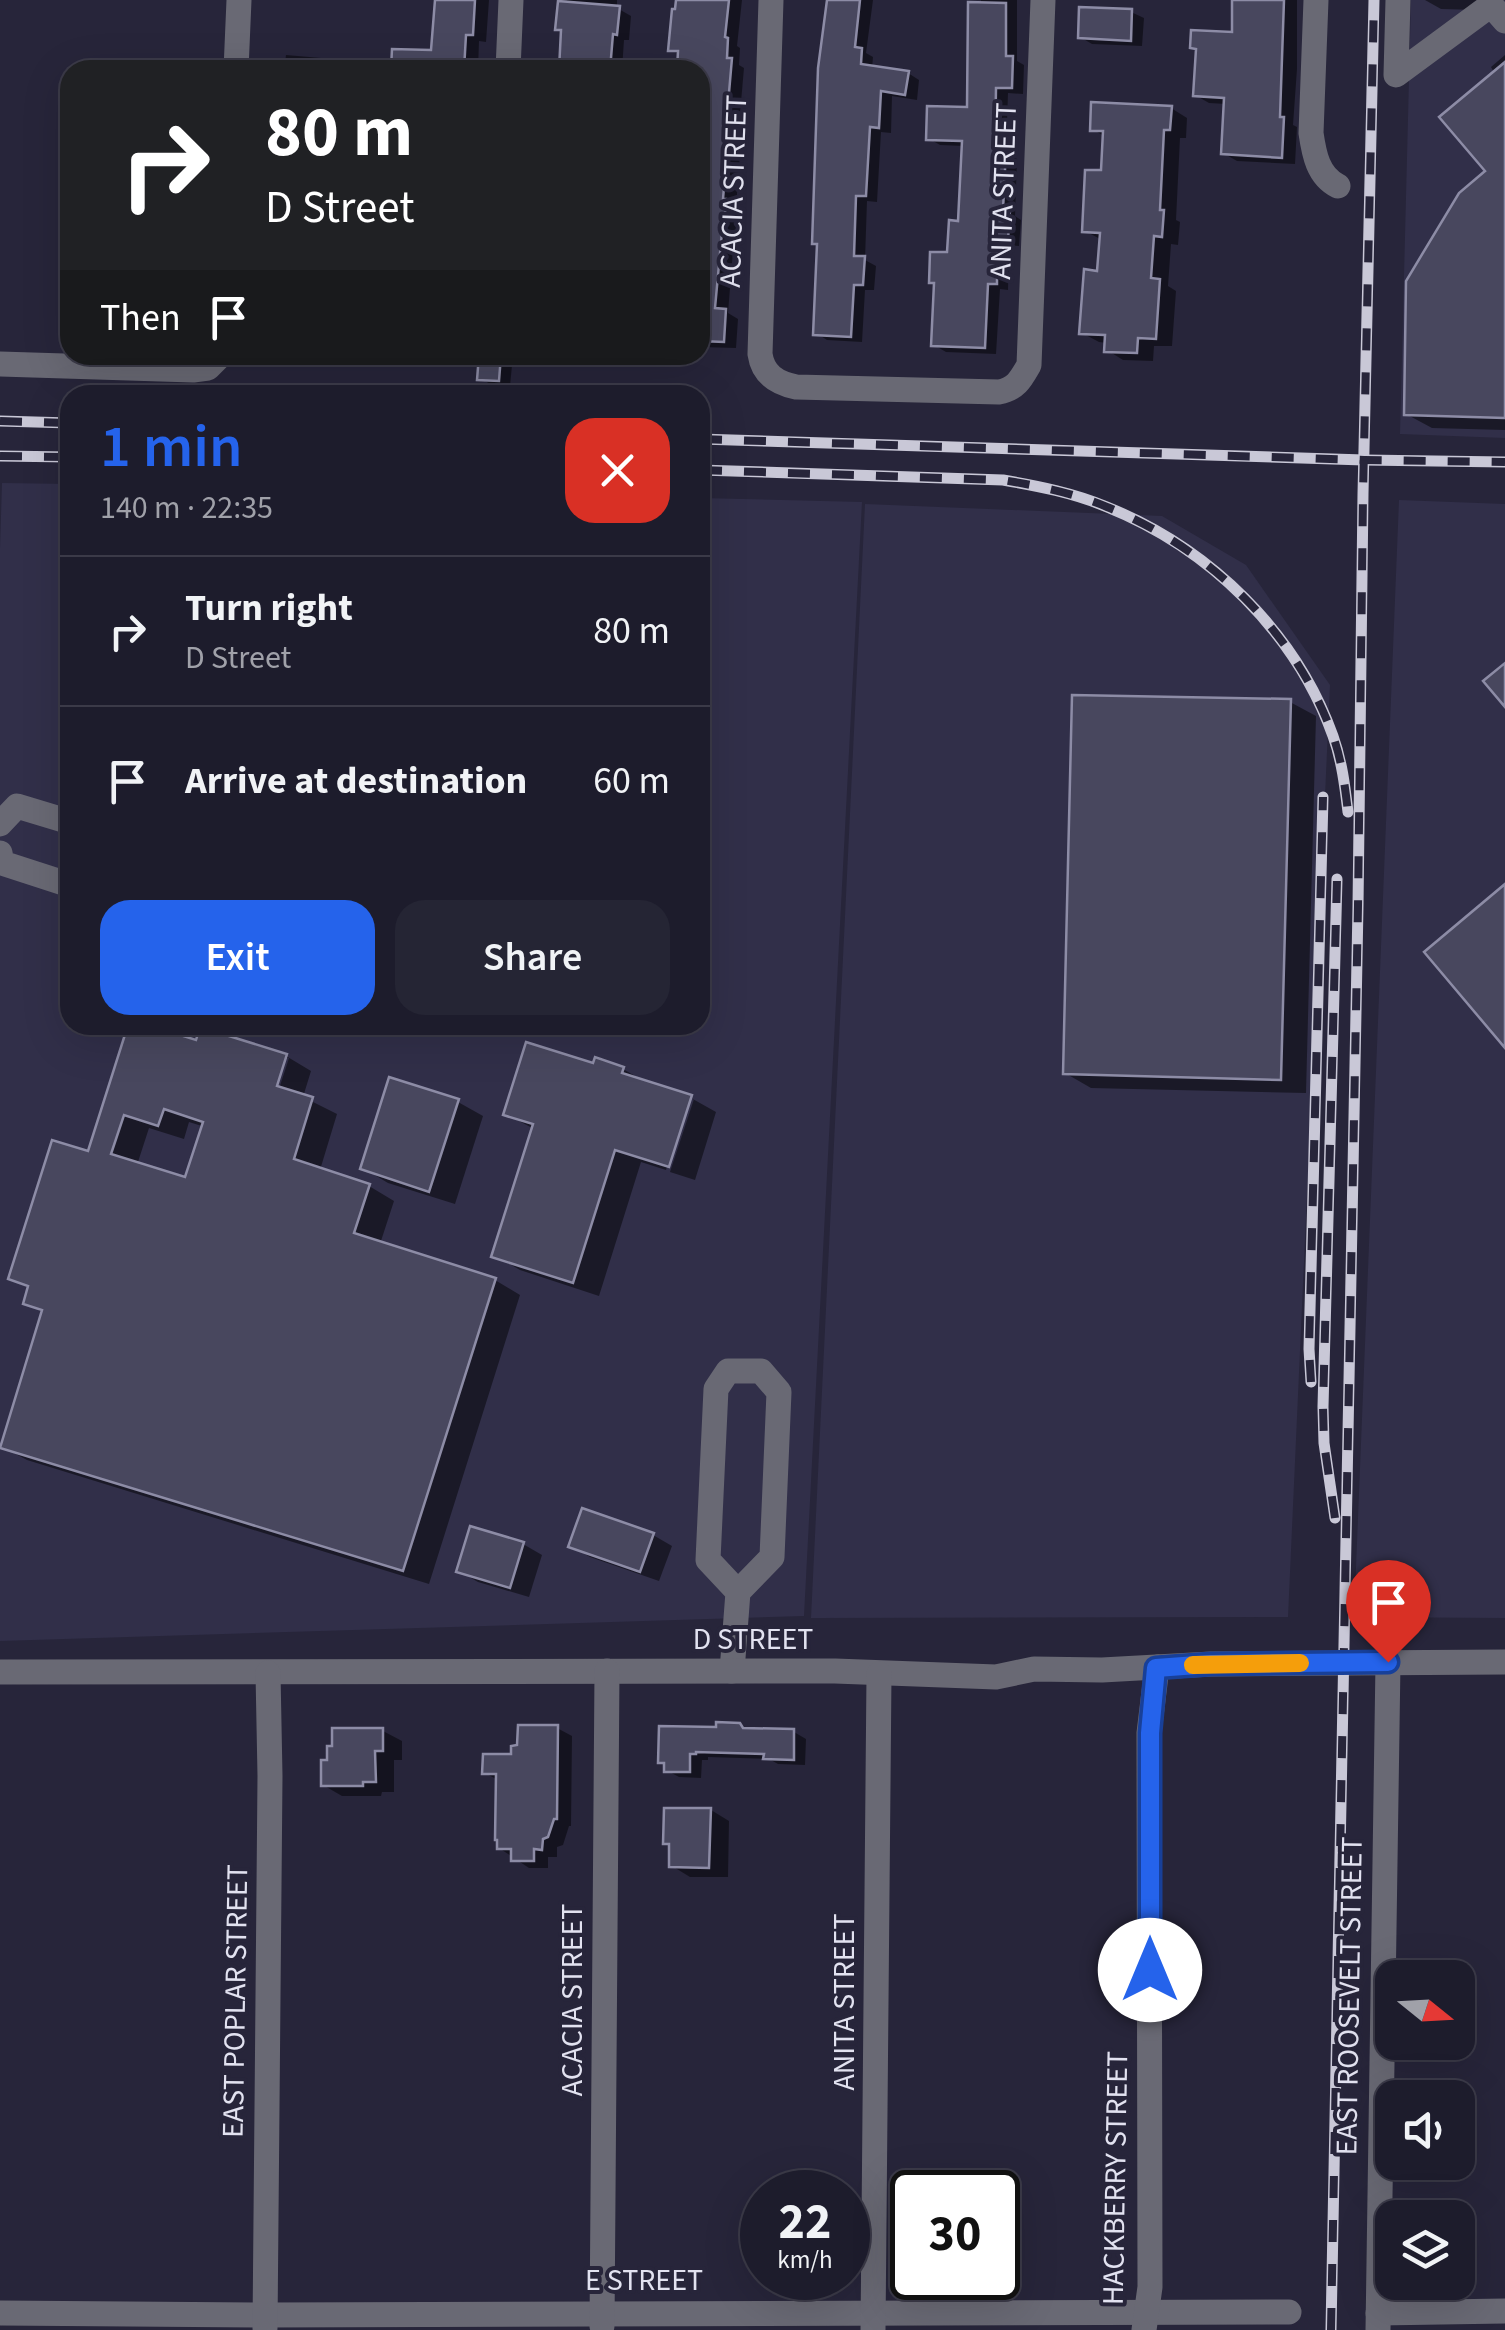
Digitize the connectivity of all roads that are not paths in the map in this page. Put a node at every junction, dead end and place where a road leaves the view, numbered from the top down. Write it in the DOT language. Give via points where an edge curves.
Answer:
graph roads {
  1 [pos="239,0"];
  2 [pos="511,0"];
  3 [pos="772,0"];
  4 [pos="1044,0"];
  5 [pos="1316,0"];
  6 [pos="1398,0"];
  7 [pos="1505,20"];
  8 [pos="236,60"];
  9 [pos="508,60"];
  10 [pos="1338,186"];
  11 [pos="0,364"];
  12 [pos="211,365"];
  13 [pos="1019,383"];
  14 [pos="60,819"];
  15 [pos="0,824"];
  16 [pos="0,853"];
  17 [pos="60,882"];
  18 [pos="738,1592"];
  19 [pos="1388,1662"];
  20 [pos="1505,1662"];
  21 [pos="1156,1668"];
  22 [pos="607,1671"];
  23 [pos="732,1671"];
  24 [pos="0,1672"];
  25 [pos="268,1673"];
  26 [pos="879,1674"];
  27 [pos="1505,2311"];
  28 [pos="1288,2312"];
  29 [pos="0,2314"];
  30 [pos="1145,2320"];
  31 [pos="874,2321"];
  32 [pos="265,2322"];
  33 [pos="602,2322"];
  34 [pos="1378,2322"];
  1 -- 8 [label="street"];
  2 -- 9 [label="street"];
  3 -- 13 [label="street, ACACIA STREET" via="761,365 774,380 796,387 999,392"];
  4 -- 13 [label="street, ANITA STREET" via="1029,365"];
  5 -- 10 [label="street" via="1311,133 1324,175"];
  6 -- 7 [label="street" via="1396,75 1491,5"];
  11 -- 12 [label="street"];
  14 -- 15 [label="street" via="18,806"];
  16 -- 17 [label="street" via="2,863"];
  18 -- 18 [label="street" via="772,1557 779,1392 760,1371 728,1372 716,1389 708,1560"];
  18 -- 23 [label="street"];
  19 -- 20 [label="street, D STREET"];
  19 -- 21 [label="street, D STREET"];
  19 -- 34 [label="street, EAST ROOSEVELT STREET"];
  21 -- 26 [label="street, D STREET"];
  21 -- 30 [label="street, HACKBERRY STREET"];
  22 -- 23 [label="street, D STREET"];
  22 -- 25 [label="street, D STREET"];
  22 -- 33 [label="street, ACACIA STREET"];
  23 -- 26 [label="street, D STREET"];
  24 -- 25 [label="street, D STREET"];
  25 -- 32 [label="street, EAST POPLAR STREET"];
  26 -- 31 [label="street, ANITA STREET"];
  27 -- 34 [label="street"];
  28 -- 30 [label="street, E STREET"];
  29 -- 32 [label="street, E STREET"];
  30 -- 31 [label="street, E STREET" via="1122,2313"];
  31 -- 33 [label="street, E STREET"];
  32 -- 33 [label="street, E STREET"];
}
